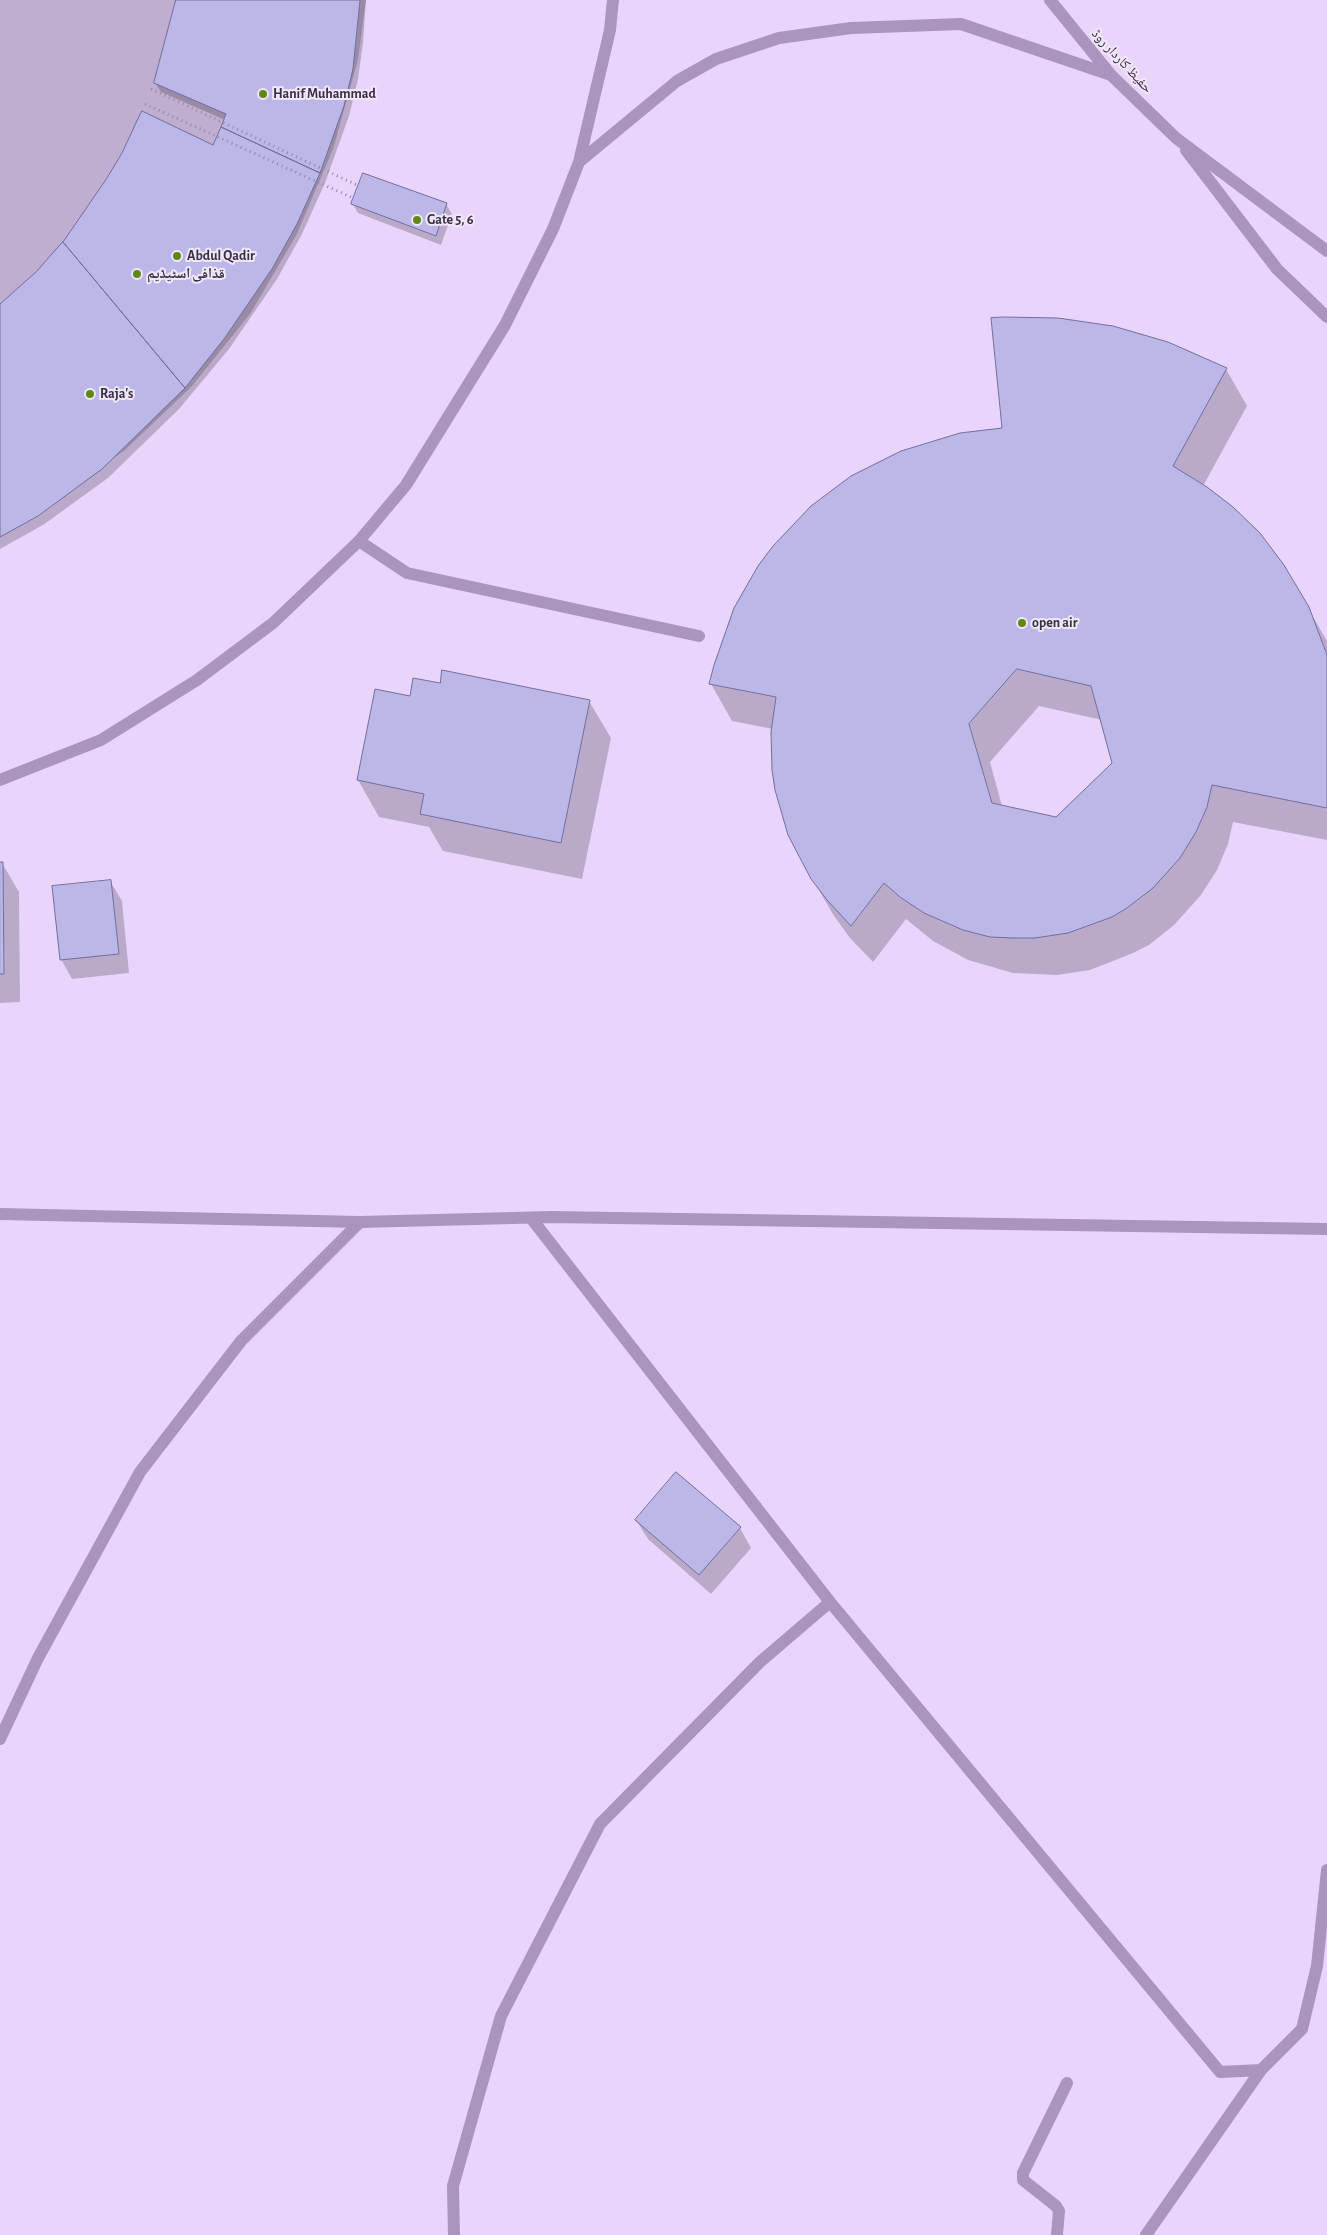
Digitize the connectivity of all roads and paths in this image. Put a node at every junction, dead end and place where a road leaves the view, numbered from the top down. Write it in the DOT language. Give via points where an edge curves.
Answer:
graph roads {
  1 [pos="614,0"];
  2 [pos="1050,0"];
  3 [pos="1111,75"];
  4 [pos="151,89"];
  5 [pos="145,104"];
  6 [pos="1176,138"];
  7 [pos="579,162"];
  8 [pos="358,186"];
  9 [pos="354,198"];
  10 [pos="1327,251"];
  11 [pos="1327,317"];
  12 [pos="359,541"];
  13 [pos="698,636"];
  14 [pos="0,780"];
  15 [pos="0,1214"];
  16 [pos="532,1218"];
  17 [pos="360,1222"];
  18 [pos="1327,1229"];
  19 [pos="830,1602"];
  20 [pos="0,1739"];
  21 [pos="1327,1870"];
  22 [pos="1261,2070"];
  23 [pos="1066,2082"];
  24 [pos="454,2235"];
  25 [pos="1057,2235"];
  26 [pos="1146,2235"];
  1 -- 7 [label="street"];
  2 -- 3 [label="street, حفیظ کاردار روڈ"];
  3 -- 6 [label="street, حفیظ کاردار روڈ"];
  3 -- 7 [label="street" via="961,24 851,28 779,38 716,59 677,81"];
  4 -- 8 [label="path"];
  5 -- 9 [label="path"];
  6 -- 10 [label="street"];
  6 -- 11 [label="street" via="1277,269"];
  7 -- 12 [label="street" via="553,229 505,325 406,485"];
  12 -- 13 [label="street" via="407,573"];
  12 -- 14 [label="street" via="272,623 196,680 101,740"];
  15 -- 17 [label="street"];
  16 -- 17 [label="street"];
  16 -- 18 [label="street"];
  16 -- 19 [label="street"];
  17 -- 20 [label="street" via="241,1341 140,1472 38,1658"];
  19 -- 22 [label="street" via="1220,2072"];
  19 -- 24 [label="street" via="760,1662 600,1824 501,2016 453,2186"];
  21 -- 22 [label="street" via="1316,1966 1302,2029"];
  22 -- 26 [label="street"];
  23 -- 25 [label="street" via="1022,2173 1024,2180 1059,2211"];
}
